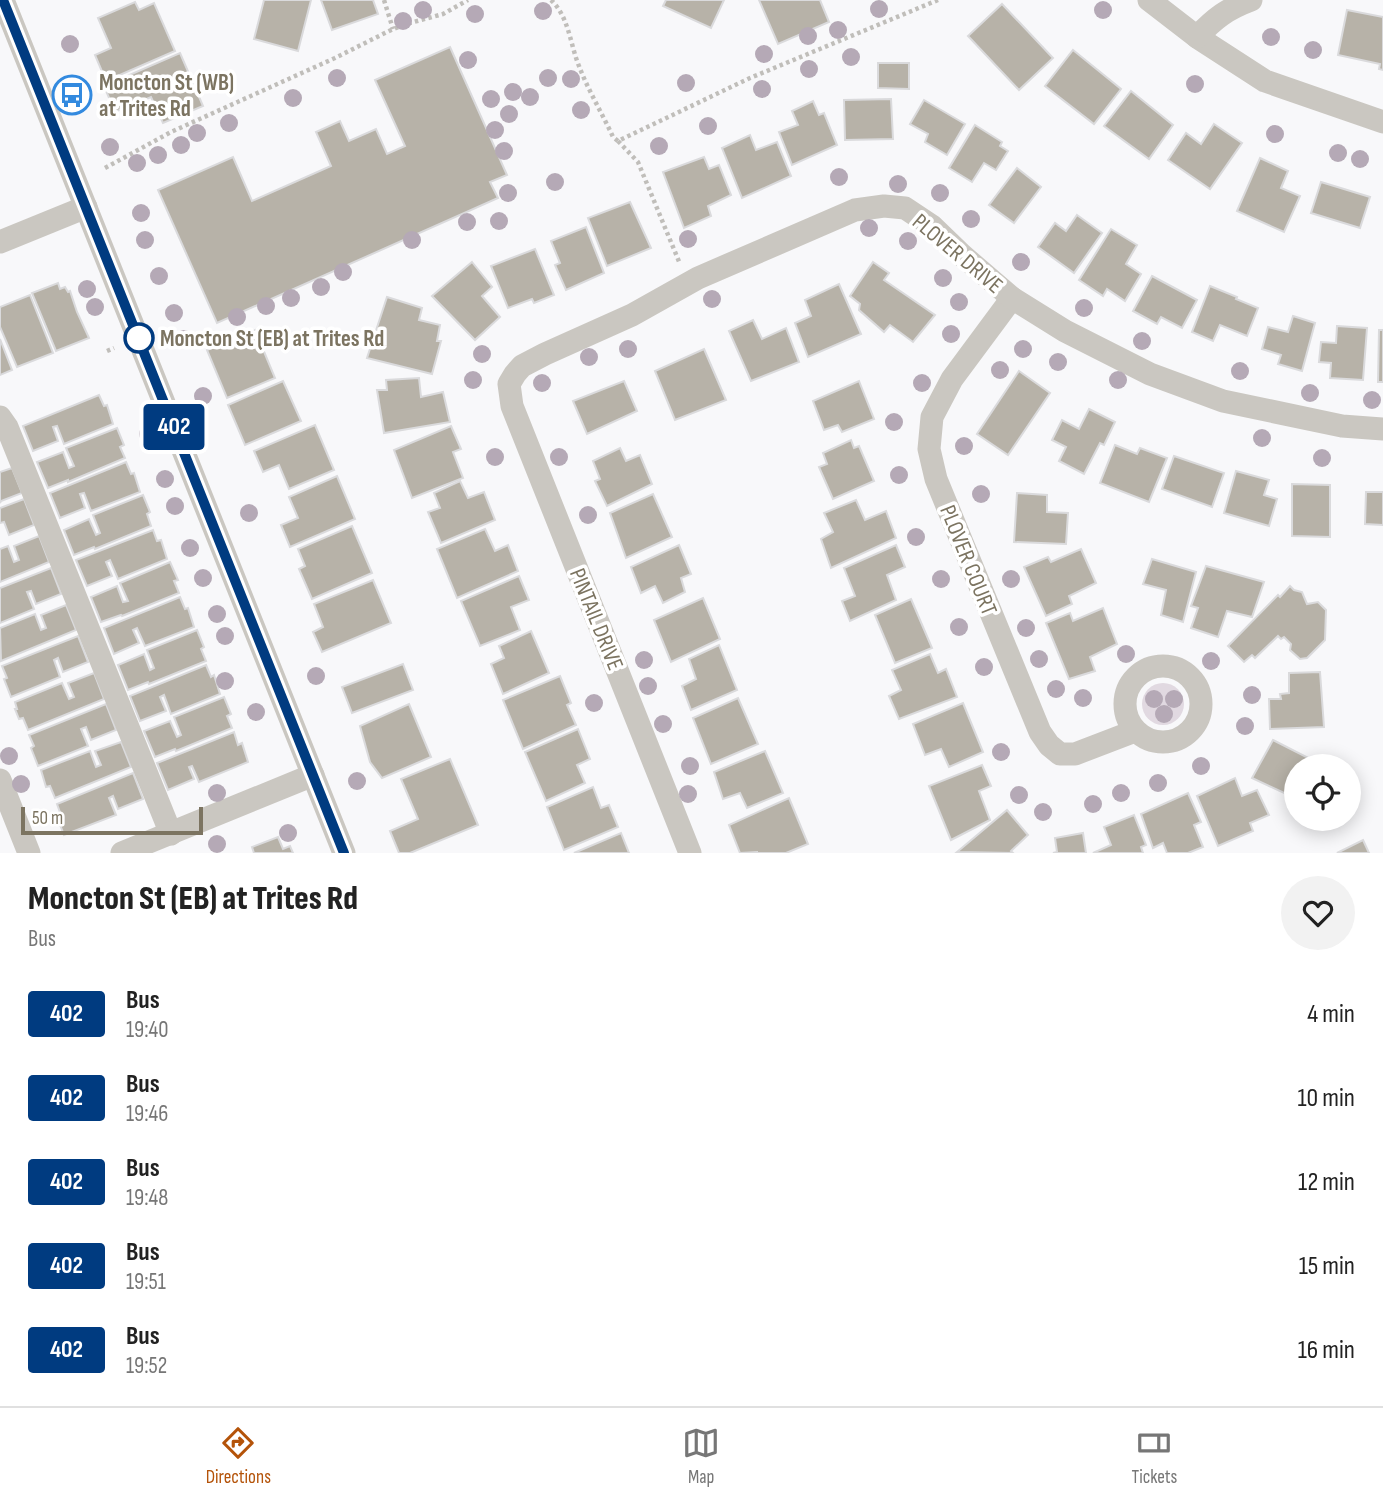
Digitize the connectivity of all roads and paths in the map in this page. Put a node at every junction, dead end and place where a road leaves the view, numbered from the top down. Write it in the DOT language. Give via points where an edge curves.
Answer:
graph roads {
  1 [pos="3,0"];
  2 [pos="384,0"];
  3 [pos="468,0"];
  4 [pos="551,0"];
  5 [pos="938,0"];
  6 [pos="1149,0"];
  7 [pos="1251,0"];
  8 [pos="393,29"];
  9 [pos="1197,37"];
  10 [pos="1383,122"];
  11 [pos="618,141"];
  12 [pos="105,167"];
  13 [pos="86,207"];
  14 [pos="0,243"];
  15 [pos="680,265"];
  16 [pos="1012,298"];
  17 [pos="114,348"];
  18 [pos="107,351"];
  19 [pos="509,384"];
  20 [pos="0,417"];
  21 [pos="1383,429"];
  22 [pos="1135,732"];
  23 [pos="313,775"];
  24 [pos="0,780"];
  25 [pos="171,834"];
  26 [pos="29,853"];
  27 [pos="122,853"];
  28 [pos="344,853"];
  29 [pos="690,853"];
  1 -- 13 [label="street"];
  2 -- 8 [label="path"];
  3 -- 8 [label="path" via="443,14"];
  4 -- 11 [label="path"];
  5 -- 11 [label="path" via="750,79"];
  6 -- 9 [label="street"];
  7 -- 9 [label="street" via="1213,20"];
  8 -- 12 [label="path"];
  9 -- 10 [label="street" via="1265,81"];
  11 -- 15 [label="path" via="638,162"];
  13 -- 14 [label="street"];
  13 -- 23 [label="street"];
  16 -- 19 [label="street, PLOVER DRIVE" via="932,226 905,208 855,210 698,278 622,320 545,354 522,366"];
  16 -- 21 [label="street, PLOVER DRIVE" via="1150,374 1223,401 1342,426"];
  16 -- 22 [label="street, PLOVER COURT" via="952,379 932,417 929,449 936,479 1049,745 1060,754 1075,754"];
  17 -- 18 [label="path"];
  19 -- 29 [label="street, PINTAIL DRIVE" via="512,406"];
  20 -- 25 [label="street"];
  23 -- 25 [label="street"];
  23 -- 28 [label="street"];
  24 -- 26 [label="street"];
  25 -- 27 [label="street"];
}
